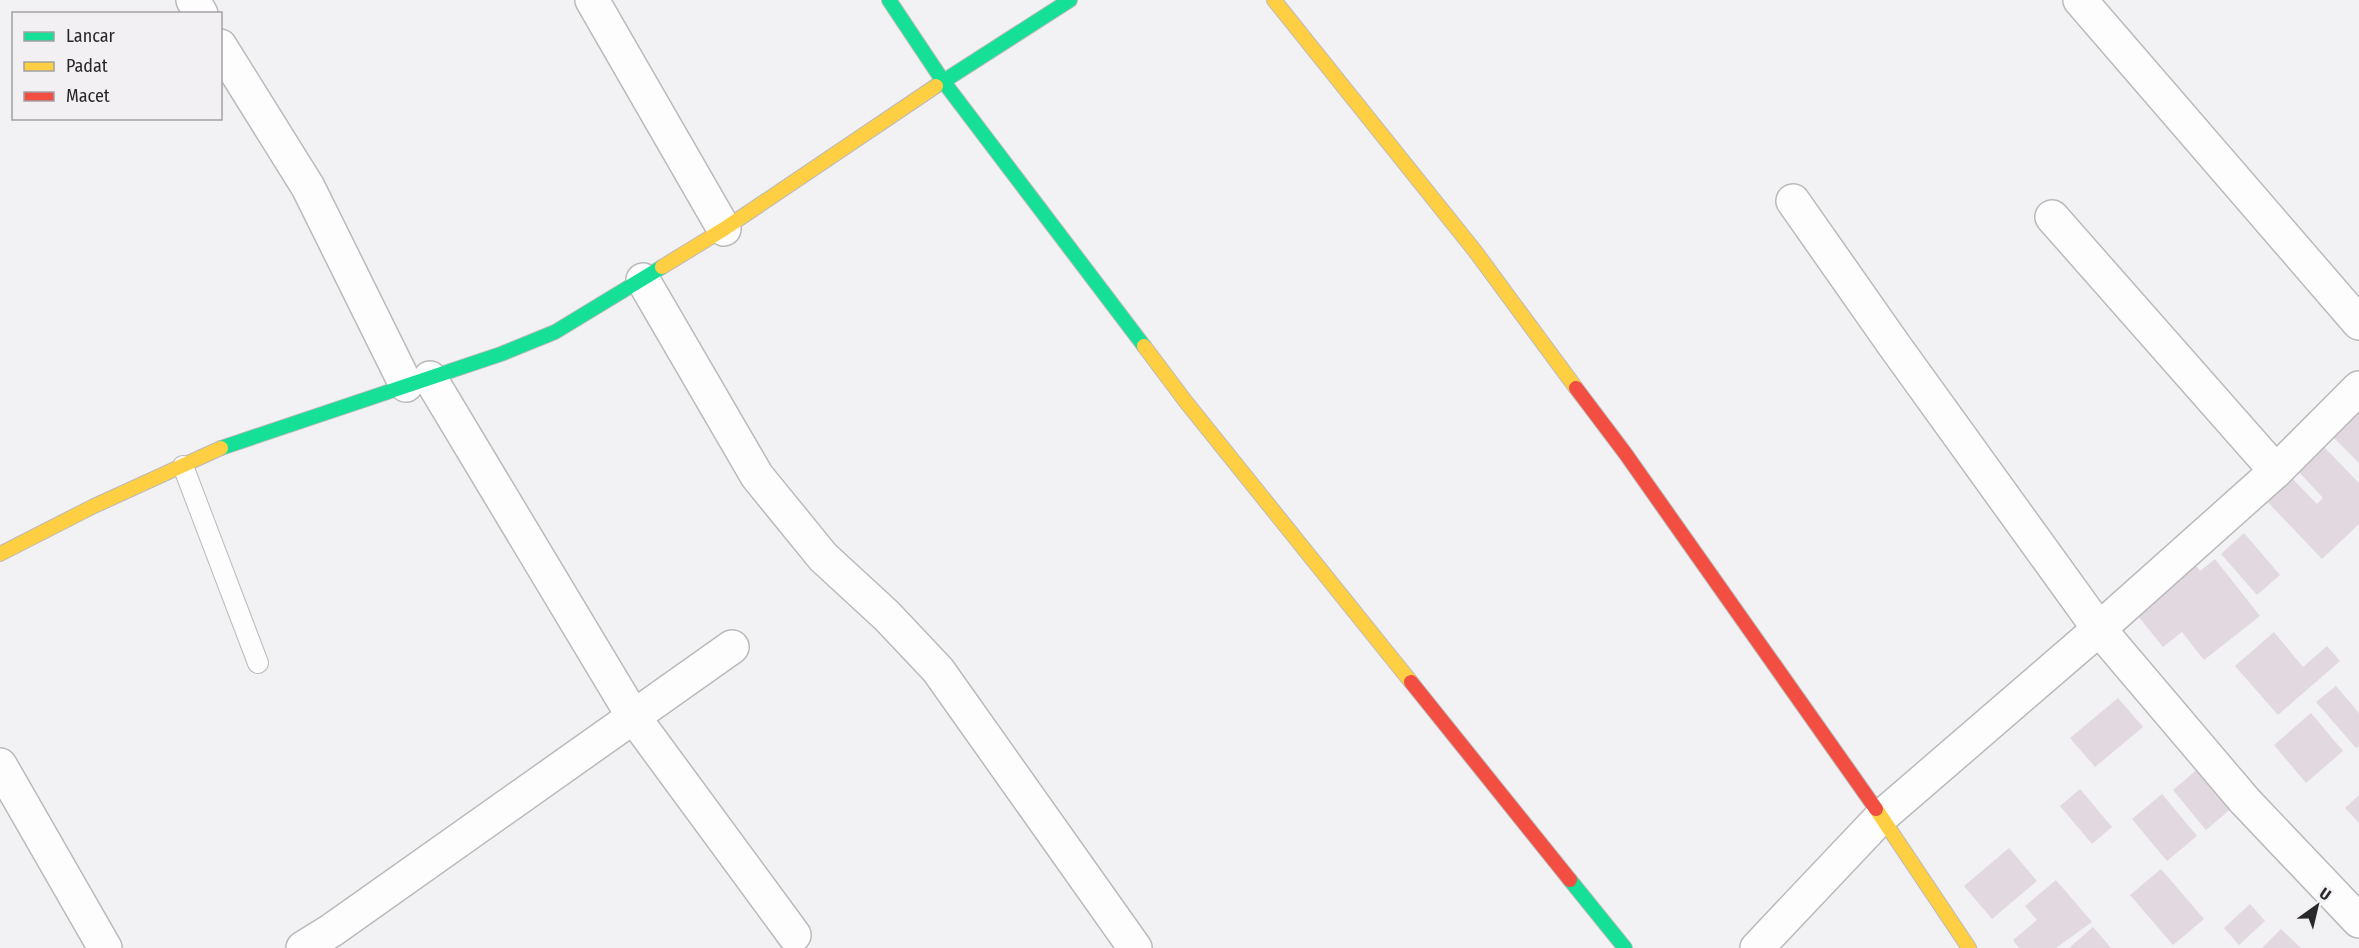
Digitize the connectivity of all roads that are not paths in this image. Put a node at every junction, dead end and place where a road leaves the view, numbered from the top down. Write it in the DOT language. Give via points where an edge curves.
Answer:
graph roads {
  1 [pos="592,0"];
  2 [pos="889,0"];
  3 [pos="1070,0"];
  4 [pos="1274,0"];
  5 [pos="2080,0"];
  6 [pos="222,49"];
  7 [pos="943,81"];
  8 [pos="1793,201"];
  9 [pos="2052,217"];
  10 [pos="724,229"];
  11 [pos="643,280"];
  12 [pos="2359,323"];
  13 [pos="418,381"];
  14 [pos="2359,388"];
  15 [pos="183,466"];
  16 [pos="2276,471"];
  17 [pos="0,554"];
  18 [pos="2099,629"];
  19 [pos="732,647"];
  20 [pos="258,663"];
  21 [pos="633,716"];
  22 [pos="0,765"];
  23 [pos="1881,817"];
  24 [pos="2359,921"];
  25 [pos="794,935"];
  26 [pos="105,948"];
  27 [pos="303,948"];
  28 [pos="1134,948"];
  29 [pos="1625,948"];
  30 [pos="1757,948"];
  31 [pos="1969,948"];
  1 -- 10 [label="street"];
  2 -- 7 [label="street"];
  3 -- 7 [label="street"];
  4 -- 23 [label="street" via="1475,251 1625,453"];
  5 -- 12 [label="street"];
  6 -- 13 [label="street" via="308,187"];
  7 -- 10 [label="street"];
  7 -- 29 [label="street" via="1186,402"];
  8 -- 18 [label="street"];
  9 -- 16 [label="street"];
  10 -- 11 [label="street"];
  11 -- 13 [label="street" via="555,332"];
  11 -- 28 [label="street" via="757,476 823,557 938,670"];
  13 -- 15 [label="street" via="222,448"];
  13 -- 21 [label="street"];
  14 -- 16 [label="street"];
  15 -- 17 [label="street"];
  15 -- 20 [label="lane"];
  16 -- 18 [label="street"];
  18 -- 23 [label="street"];
  18 -- 24 [label="street" via="2245,801"];
  19 -- 21 [label="street"];
  21 -- 25 [label="street"];
  21 -- 27 [label="street"];
  22 -- 26 [label="street"];
  23 -- 30 [label="street"];
  23 -- 31 [label="street"];
}
